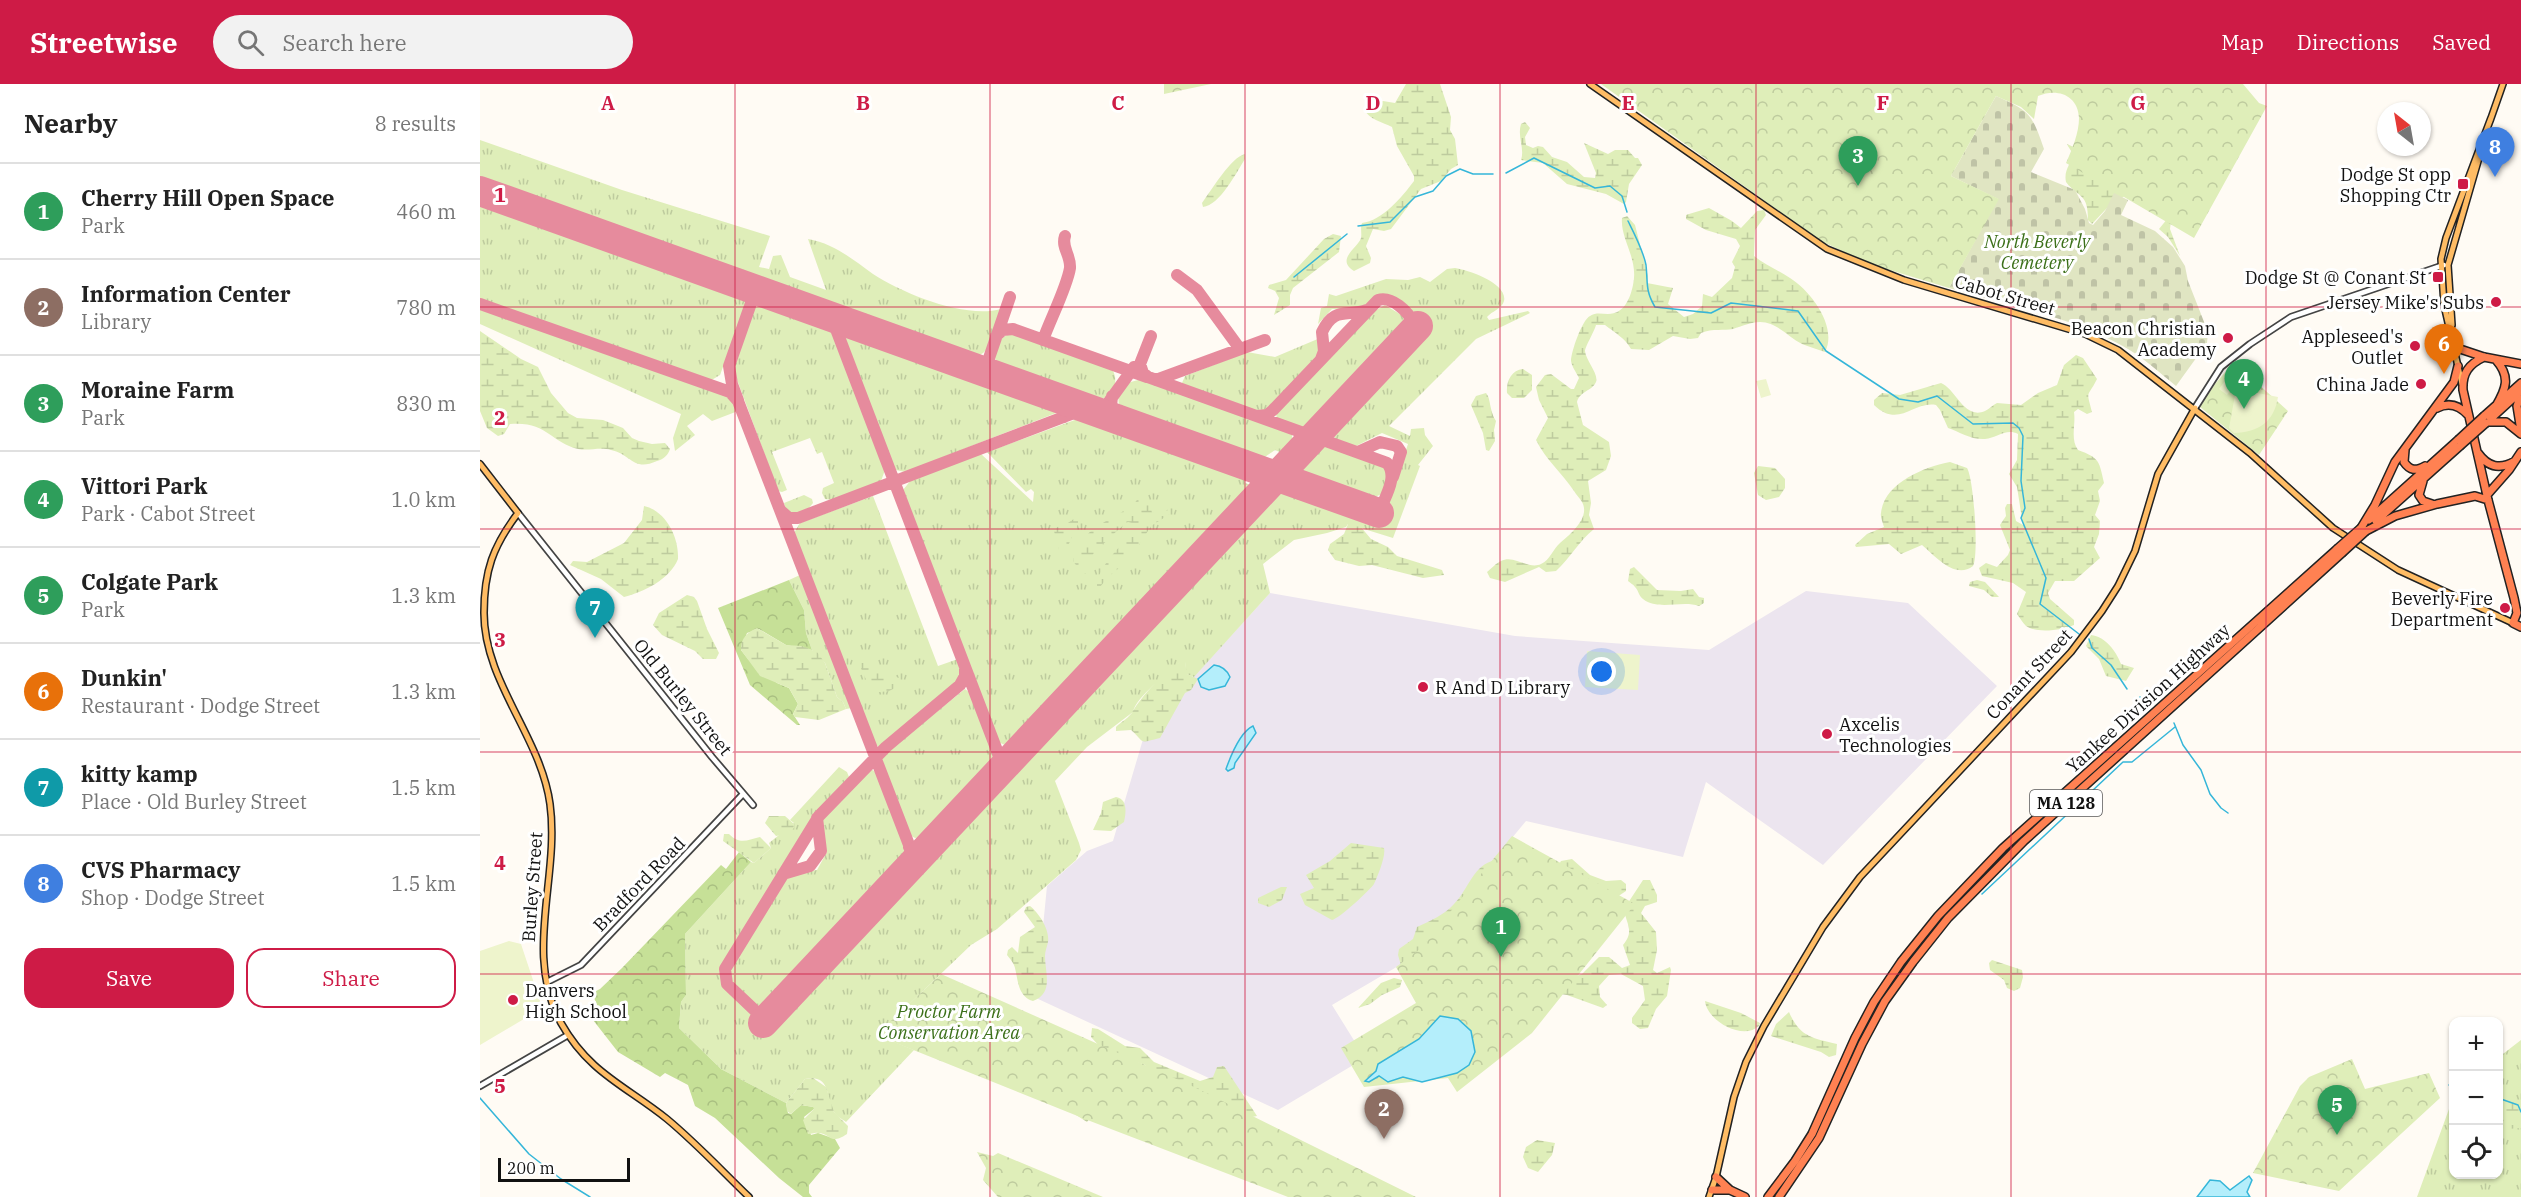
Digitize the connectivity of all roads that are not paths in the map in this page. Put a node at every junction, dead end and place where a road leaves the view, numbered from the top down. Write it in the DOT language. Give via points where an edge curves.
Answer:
graph roads {
  1 [pos="1590,84"];
  2 [pos="2503,84"];
  3 [pos="2491,118"];
  4 [pos="2440,265"];
  5 [pos="2448,265"];
  6 [pos="2454,347"];
  7 [pos="2484,357"];
  8 [pos="2496,360"];
  9 [pos="2521,364"];
  10 [pos="2458,366"];
  11 [pos="2521,383"];
  12 [pos="2463,390"];
  13 [pos="2521,393"];
  14 [pos="2496,406"];
  15 [pos="2195,408"];
  16 [pos="2436,408"];
  17 [pos="2468,416"];
  18 [pos="2485,420"];
  19 [pos="2521,433"];
  20 [pos="2459,443"];
  21 [pos="2476,449"];
  22 [pos="2405,450"];
  23 [pos="2521,452"];
  24 [pos="2435,460"];
  25 [pos="2517,460"];
  26 [pos="480,464"];
  27 [pos="2425,477"];
  28 [pos="2482,477"];
  29 [pos="2469,496"];
  30 [pos="2487,498"];
  31 [pos="2437,504"];
  32 [pos="518,513"];
  33 [pos="2363,529"];
  34 [pos="2339,551"];
  35 [pos="2514,598"];
  36 [pos="2521,610"];
  37 [pos="2513,623"];
  38 [pos="2521,627"];
  39 [pos="743,794"];
  40 [pos="753,805"];
  41 [pos="547,982"];
  42 [pos="568,1035"];
  43 [pos="480,1086"];
  44 [pos="1716,1178"];
  45 [pos="1793,1179"];
  46 [pos="1776,1187"];
  47 [pos="1730,1190"];
  48 [pos="1711,1194"];
  49 [pos="749,1197"];
  50 [pos="1743,1197"];
  51 [pos="1761,1197"];
  52 [pos="1768,1197"];
  53 [pos="1779,1197"];
  54 [pos="1784,1197"];
  1 -- 15 [label="main road, Cabot Street" via="1827,249 1913,283 2099,340 2127,356"];
  2 -- 3 [label="main road"];
  3 -- 4 [label="main road" via="2446,238"];
  3 -- 5 [label="main road"];
  4 -- 5 [label="street, Conant Street"];
  4 -- 6 [label="main road"];
  4 -- 15 [label="street, Conant Street" via="2291,317 2221,367"];
  5 -- 6 [label="main road"];
  6 -- 7 [label="highway"];
  6 -- 10 [label="main road"];
  7 -- 8 [label="highway"];
  7 -- 12 [label="highway" via="2467,369"];
  8 -- 9 [label="highway"];
  8 -- 14 [label="highway" via="2507,379"];
  10 -- 12 [label="main road"];
  10 -- 16 [label="highway" via="2454,382"];
  11 -- 14 [label="highway, Yankee Division Highway / MA 128"];
  12 -- 17 [label="highway"];
  13 -- 18 [label="highway, Yankee Division Highway / MA 128"];
  13 -- 19 [label="highway" via="2517,411"];
  14 -- 18 [label="highway, Yankee Division Highway / MA 128"];
  15 -- 37 [label="main road, Cabot Street" via="2284,481 2327,523 2367,551"];
  15 -- 44 [label="main road, Conant Street" via="2158,474 2126,572 2091,627 1860,877 1823,927 1746,1062 1730,1109"];
  16 -- 17 [label="highway" via="2454,405"];
  16 -- 22 [label="highway"];
  17 -- 21 [label="highway"];
  18 -- 19 [label="highway" via="2506,422"];
  18 -- 20 [label="highway, Yankee Division Highway / MA 128, bridge"];
  20 -- 24 [label="highway, Yankee Division Highway / MA 128"];
  20 -- 27 [label="highway, Yankee Division Highway / MA 128"];
  21 -- 25 [label="highway" via="2492,465"];
  21 -- 28 [label="highway"];
  22 -- 24 [label="highway" via="2404,462 2412,469"];
  22 -- 33 [label="highway" via="2392,467"];
  23 -- 25 [label="highway"];
  24 -- 33 [label="highway, Yankee Division Highway / MA 128"];
  25 -- 30 [label="highway"];
  26 -- 32 [label="main road, Old Burley Street"];
  27 -- 31 [label="highway" via="2420,487 2421,498"];
  27 -- 33 [label="highway, Yankee Division Highway / MA 128"];
  28 -- 29 [label="highway" via="2480,486"];
  28 -- 30 [label="highway"];
  29 -- 30 [label="highway"];
  29 -- 31 [label="highway"];
  30 -- 35 [label="highway"];
  31 -- 33 [label="highway"];
  32 -- 39 [label="street, Old Burley Street"];
  32 -- 41 [label="main road, Burley Street" via="493,552 486,579 484,614 492,659 537,759 550,803 543,949"];
  33 -- 34 [label="highway, Yankee Division Highway / MA 128, bridge"];
  34 -- 45 [label="highway, Yankee Division Highway / MA 128" via="2024,842 1948,918 1885,1001 1827,1124"];
  34 -- 46 [label="highway, Yankee Division Highway / MA 128" via="2003,848 1938,916 1874,1002 1820,1118"];
  35 -- 36 [label="highway"];
  35 -- 37 [label="highway" via="2517,613"];
  37 -- 38 [label="highway, Cabot Street"];
  39 -- 40 [label="street, Old Burley Street"];
  39 -- 41 [label="street, Bradford Road" via="581,965"];
  41 -- 42 [label="main road, Burley Street"];
  42 -- 43 [label="street"];
  42 -- 49 [label="main road, Burley Street" via="590,1063 670,1122"];
  44 -- 47 [label="highway"];
  44 -- 48 [label="main road, Conant Street"];
  45 -- 53 [label="highway, Yankee Division Highway / MA 128"];
  45 -- 54 [label="highway"];
  46 -- 51 [label="highway"];
  46 -- 52 [label="highway, Yankee Division Highway / MA 128"];
  47 -- 48 [label="highway"];
  47 -- 50 [label="highway"];
}
